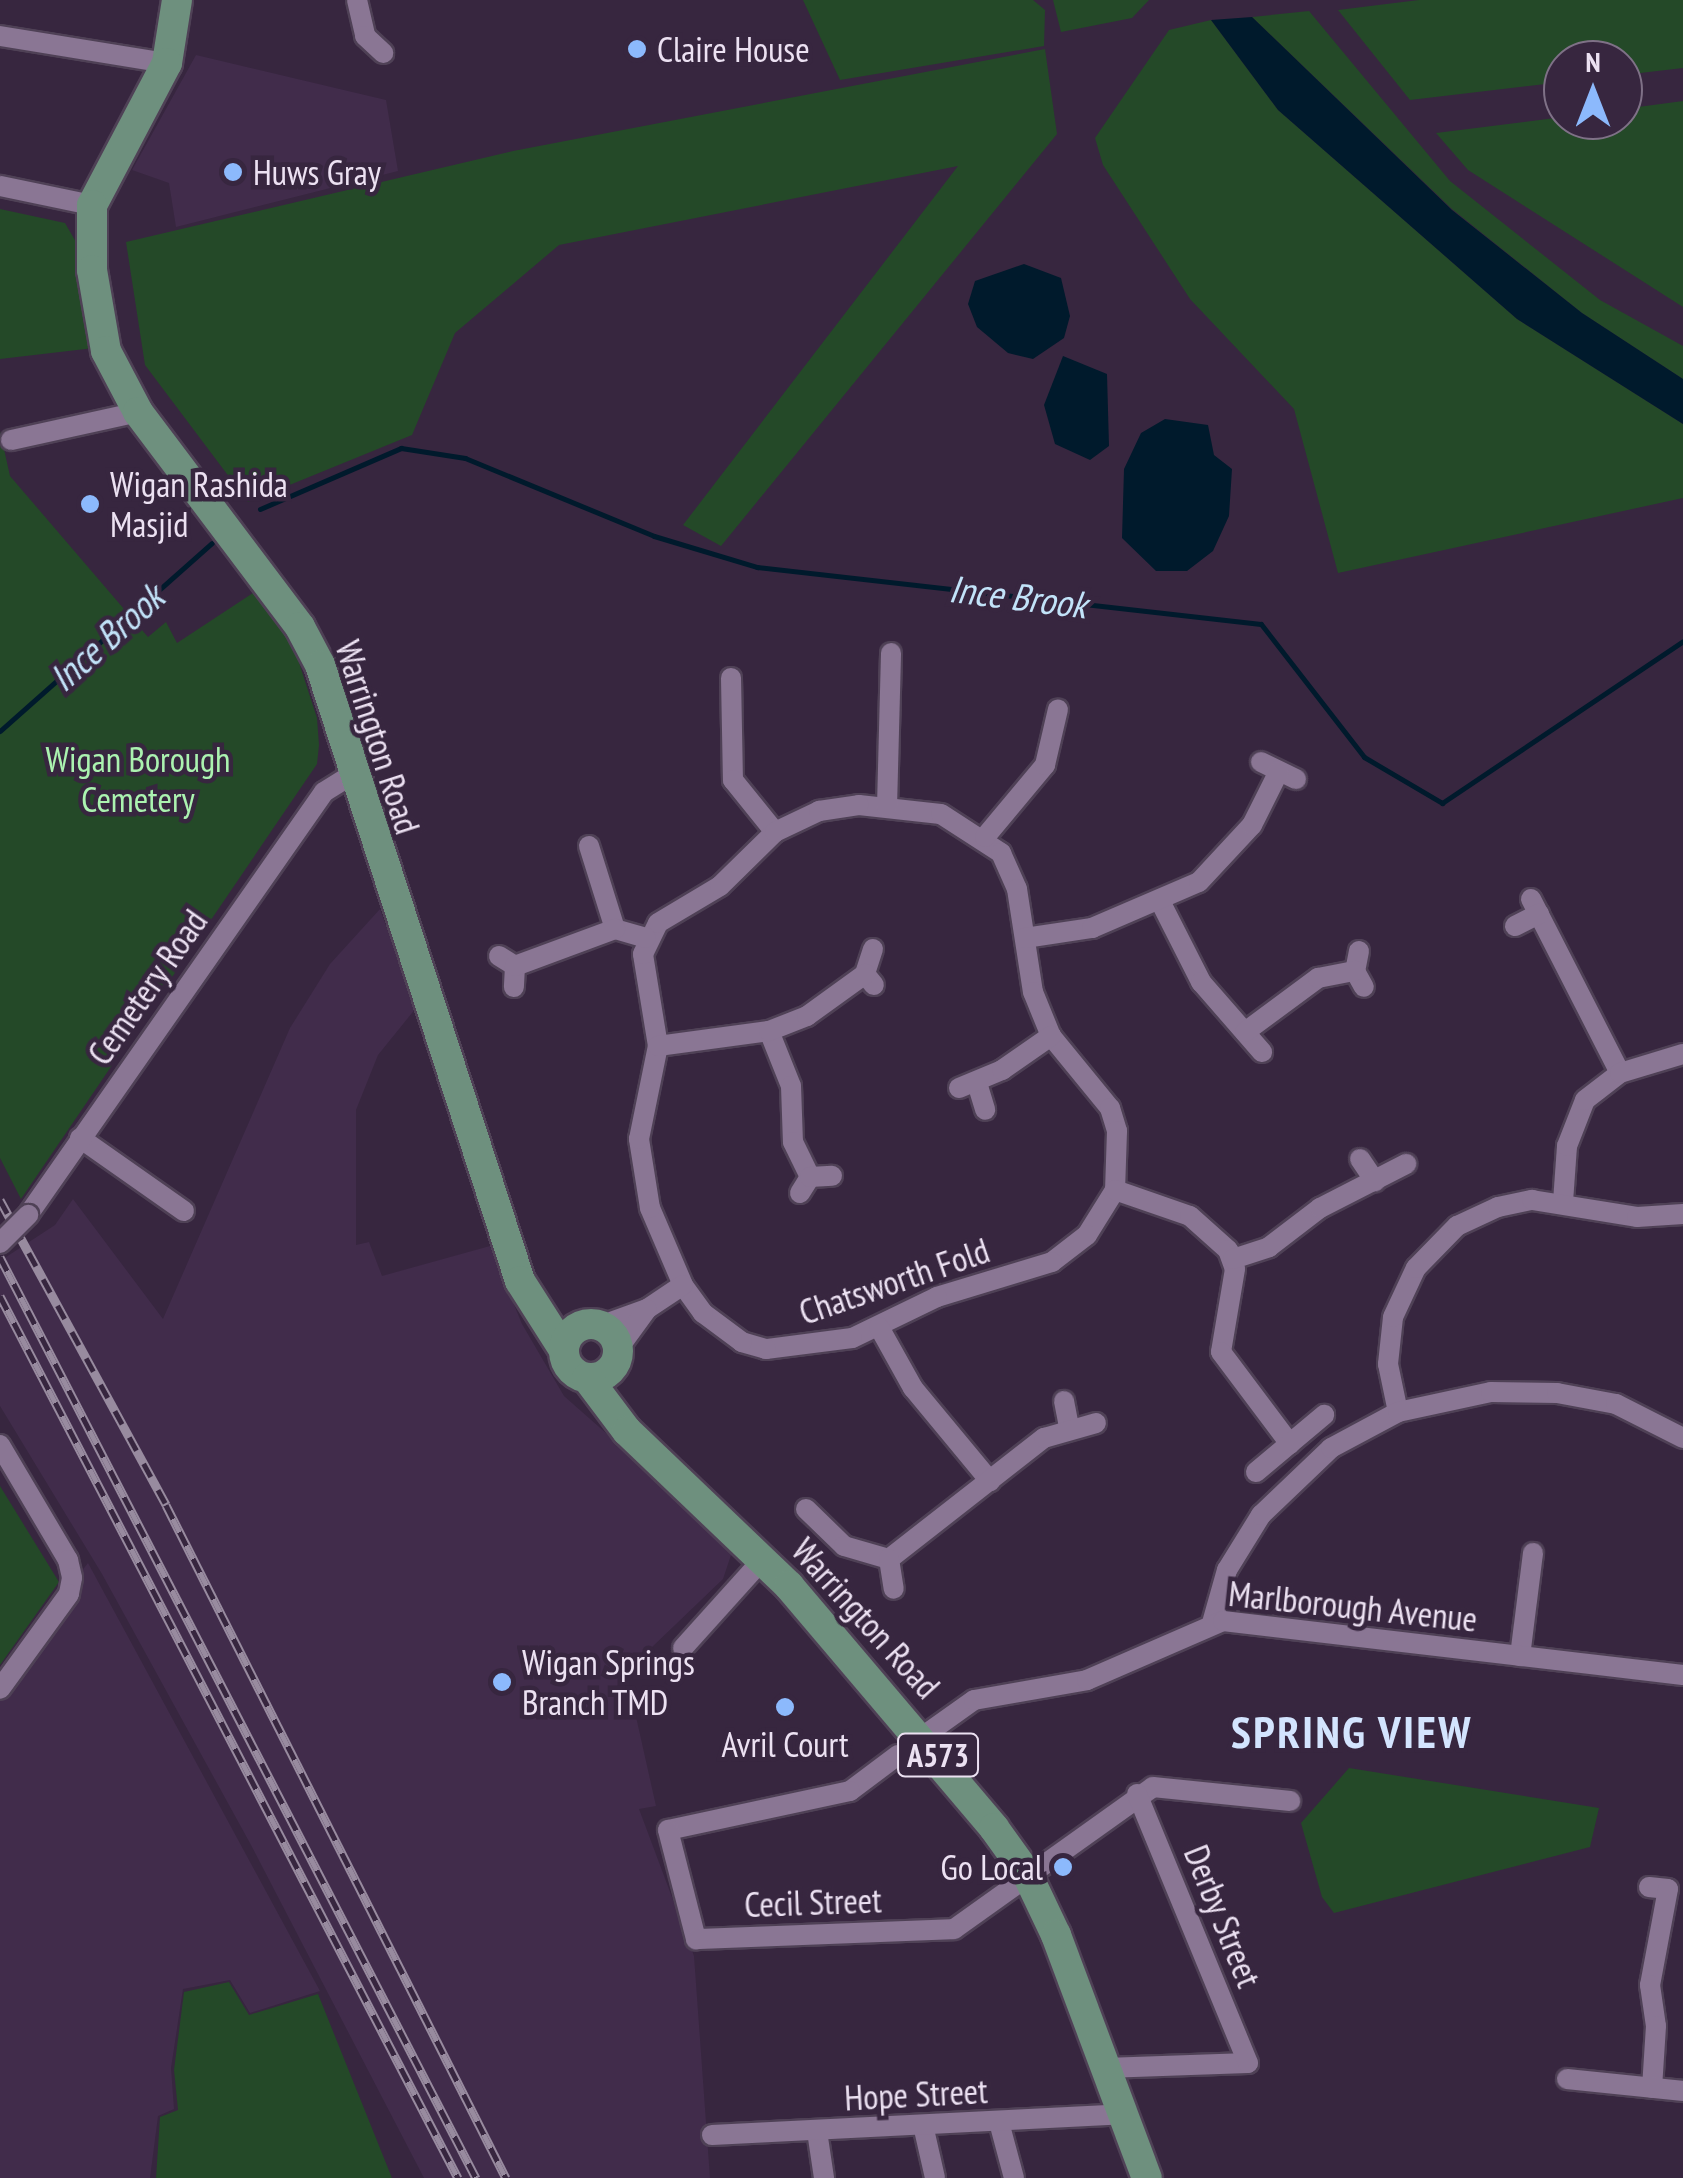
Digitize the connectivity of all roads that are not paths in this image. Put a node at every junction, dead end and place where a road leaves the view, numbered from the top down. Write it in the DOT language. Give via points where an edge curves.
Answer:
graph roads {
  1 [pos="177,0"];
  2 [pos="358,0"];
  3 [pos="0,36"];
  4 [pos="383,53"];
  5 [pos="168,62"];
  6 [pos="0,186"];
  7 [pos="92,205"];
  8 [pos="138,412"];
  9 [pos="10,440"];
  10 [pos="890,653"];
  11 [pos="731,678"];
  12 [pos="1058,709"];
  13 [pos="1279,771"];
  14 [pos="353,774"];
  15 [pos="887,807"];
  16 [pos="775,832"];
  17 [pos="984,837"];
  18 [pos="589,846"];
  19 [pos="1161,903"];
  20 [pos="1515,926"];
  21 [pos="615,928"];
  22 [pos="646,938"];
  23 [pos="1024,938"];
  24 [pos="873,949"];
  25 [pos="1360,969"];
  26 [pos="509,970"];
  27 [pos="769,1031"];
  28 [pos="1245,1032"];
  29 [pos="1051,1036"];
  30 [pos="658,1046"];
  31 [pos="1262,1052"];
  32 [pos="1683,1054"];
  33 [pos="1620,1072"];
  34 [pos="985,1110"];
  35 [pos="80,1138"];
  36 [pos="1360,1159"];
  37 [pos="1406,1164"];
  38 [pos="1375,1181"];
  39 [pos="814,1182"];
  40 [pos="1114,1190"];
  41 [pos="1563,1202"];
  42 [pos="184,1210"];
  43 [pos="1683,1214"];
  44 [pos="0,1242"];
  45 [pos="1233,1259"];
  46 [pos="683,1285"];
  47 [pos="544,1312"];
  48 [pos="879,1327"];
  49 [pos="600,1349"];
  50 [pos="1064,1401"];
  51 [pos="1398,1412"];
  52 [pos="1324,1415"];
  53 [pos="1096,1423"];
  54 [pos="1069,1427"];
  55 [pos="1683,1438"];
  56 [pos="1290,1444"];
  57 [pos="0,1445"];
  58 [pos="1256,1472"];
  59 [pos="990,1480"];
  60 [pos="806,1509"];
  61 [pos="1534,1553"];
  62 [pos="763,1559"];
  63 [pos="889,1559"];
  64 [pos="894,1588"];
  65 [pos="1212,1623"];
  66 [pos="683,1648"];
  67 [pos="1520,1656"];
  68 [pos="1683,1675"];
  69 [pos="0,1689"];
  70 [pos="894,1752"];
  71 [pos="1137,1794"];
  72 [pos="1290,1801"];
  73 [pos="668,1830"];
  74 [pos="1027,1874"];
  75 [pos="1667,1889"];
  76 [pos="1104,2068"];
  77 [pos="1567,2079"];
  78 [pos="1652,2088"];
  79 [pos="1683,2092"];
  80 [pos="1122,2114"];
  81 [pos="999,2122"];
  82 [pos="924,2125"];
  83 [pos="817,2131"];
  84 [pos="712,2136"];
  85 [pos="824,2178"];
  86 [pos="935,2178"];
  87 [pos="1014,2178"];
  88 [pos="1147,2178"];
  1 -- 5 [label="main road, Warrington Road"];
  2 -- 4 [label="street" via="365,36"];
  3 -- 5 [label="street"];
  5 -- 7 [label="main road, Warrington Road"];
  6 -- 7 [label="street"];
  7 -- 8 [label="main road, Warrington Road" via="90,252 106,352"];
  8 -- 9 [label="street"];
  8 -- 14 [label="main road, Warrington Road" via="300,627 320,666"];
  10 -- 15 [label="street" via="878,676"];
  11 -- 16 [label="street" via="722,702 734,780"];
  12 -- 17 [label="street" via="1045,765"];
  13 -- 19 [label="street" via="1252,825 1220,865"];
  14 -- 35 [label="street, Cemetery Road" via="324,792"];
  14 -- 47 [label="main road, Warrington Road" via="520,1282"];
  15 -- 16 [label="street, Chatsworth Fold" via="819,811"];
  15 -- 17 [label="street, Chatsworth Fold" via="941,814"];
  16 -- 22 [label="street, Chatsworth Fold" via="720,886 670,912"];
  17 -- 23 [label="street, Chatsworth Fold" via="1010,868"];
  18 -- 21 [label="street"];
  19 -- 23 [label="street" via="1092,928"];
  19 -- 28 [label="street" via="1200,982"];
  20 -- 33 [label="street" via="1535,906"];
  21 -- 22 [label="street"];
  21 -- 26 [label="street"];
  22 -- 30 [label="street, Chatsworth Fold" via="643,980"];
  23 -- 29 [label="street, Chatsworth Fold" via="1033,992"];
  24 -- 27 [label="street" via="870,979"];
  25 -- 28 [label="street" via="1318,978"];
  27 -- 30 [label="street"];
  27 -- 39 [label="street" via="791,1086 793,1142"];
  28 -- 31 [label="street"];
  29 -- 34 [label="street" via="968,1085"];
  29 -- 40 [label="street, Chatsworth Fold" via="1110,1108 1117,1132"];
  30 -- 46 [label="street, Chatsworth Fold" via="640,1158 650,1208"];
  32 -- 33 [label="street"];
  33 -- 41 [label="street" via="1576,1114"];
  35 -- 42 [label="street"];
  35 -- 44 [label="street, Cemetery Road, bridge" via="28,1215"];
  36 -- 38 [label="street"];
  37 -- 38 [label="street"];
  38 -- 45 [label="street" via="1320,1208 1269,1247"];
  40 -- 45 [label="street" via="1190,1216"];
  40 -- 48 [label="street, Chatsworth Fold" via="1087,1235 1052,1262 954,1291"];
  41 -- 43 [label="street" via="1637,1217"];
  41 -- 51 [label="street" via="1498,1206 1458,1226 1428,1252 1407,1283 1390,1333"];
  45 -- 56 [label="street" via="1220,1352"];
  46 -- 48 [label="street, Chatsworth Fold" via="721,1330 766,1349 822,1347"];
  46 -- 49 [label="street"];
  47 -- 49 [label="main road"];
  47 -- 49 [label="main road, Warrington Road" via="573,1371"];
  48 -- 59 [label="street" via="914,1388"];
  49 -- 62 [label="main road, Warrington Road / A573" via="627,1430"];
  50 -- 54 [label="street"];
  51 -- 55 [label="street" via="1490,1392 1556,1393 1628,1409"];
  51 -- 65 [label="street" via="1331,1448 1261,1515 1226,1570"];
  52 -- 56 [label="street"];
  53 -- 54 [label="street"];
  54 -- 59 [label="street"];
  56 -- 58 [label="street"];
  57 -- 69 [label="street" via="68,1560 72,1578 70,1594"];
  59 -- 63 [label="street"];
  60 -- 63 [label="street" via="816,1535"];
  61 -- 67 [label="street"];
  62 -- 66 [label="street"];
  62 -- 70 [label="main road, Warrington Road / A573"];
  63 -- 64 [label="street"];
  65 -- 67 [label="street, Marlborough Avenue"];
  65 -- 70 [label="street, Marlborough Avenue" via="1087,1680 974,1700"];
  67 -- 68 [label="street, Marlborough Avenue"];
  70 -- 73 [label="street, Marlborough Avenue" via="850,1791"];
  70 -- 74 [label="main road, Warrington Road / A573"];
  71 -- 72 [label="street" via="1168,1786"];
  71 -- 74 [label="street"];
  71 -- 76 [label="street, Derby Street" via="1248,2063"];
  73 -- 74 [label="street, Cecil Street" via="696,1939 954,1929"];
  74 -- 76 [label="main road, Warrington Road / A573"];
  75 -- 78 [label="street" via="1650,1984 1656,2026"];
  76 -- 80 [label="main road, Warrington Road / A573"];
  77 -- 78 [label="street"];
  78 -- 79 [label="street"];
  80 -- 81 [label="street, Hope Street"];
  80 -- 88 [label="main road, Warrington Road / A573"];
  81 -- 82 [label="street, Hope Street"];
  81 -- 87 [label="street"];
  82 -- 83 [label="street, Hope Street"];
  82 -- 86 [label="street"];
  83 -- 84 [label="street, Hope Street"];
  83 -- 85 [label="street"];
}
